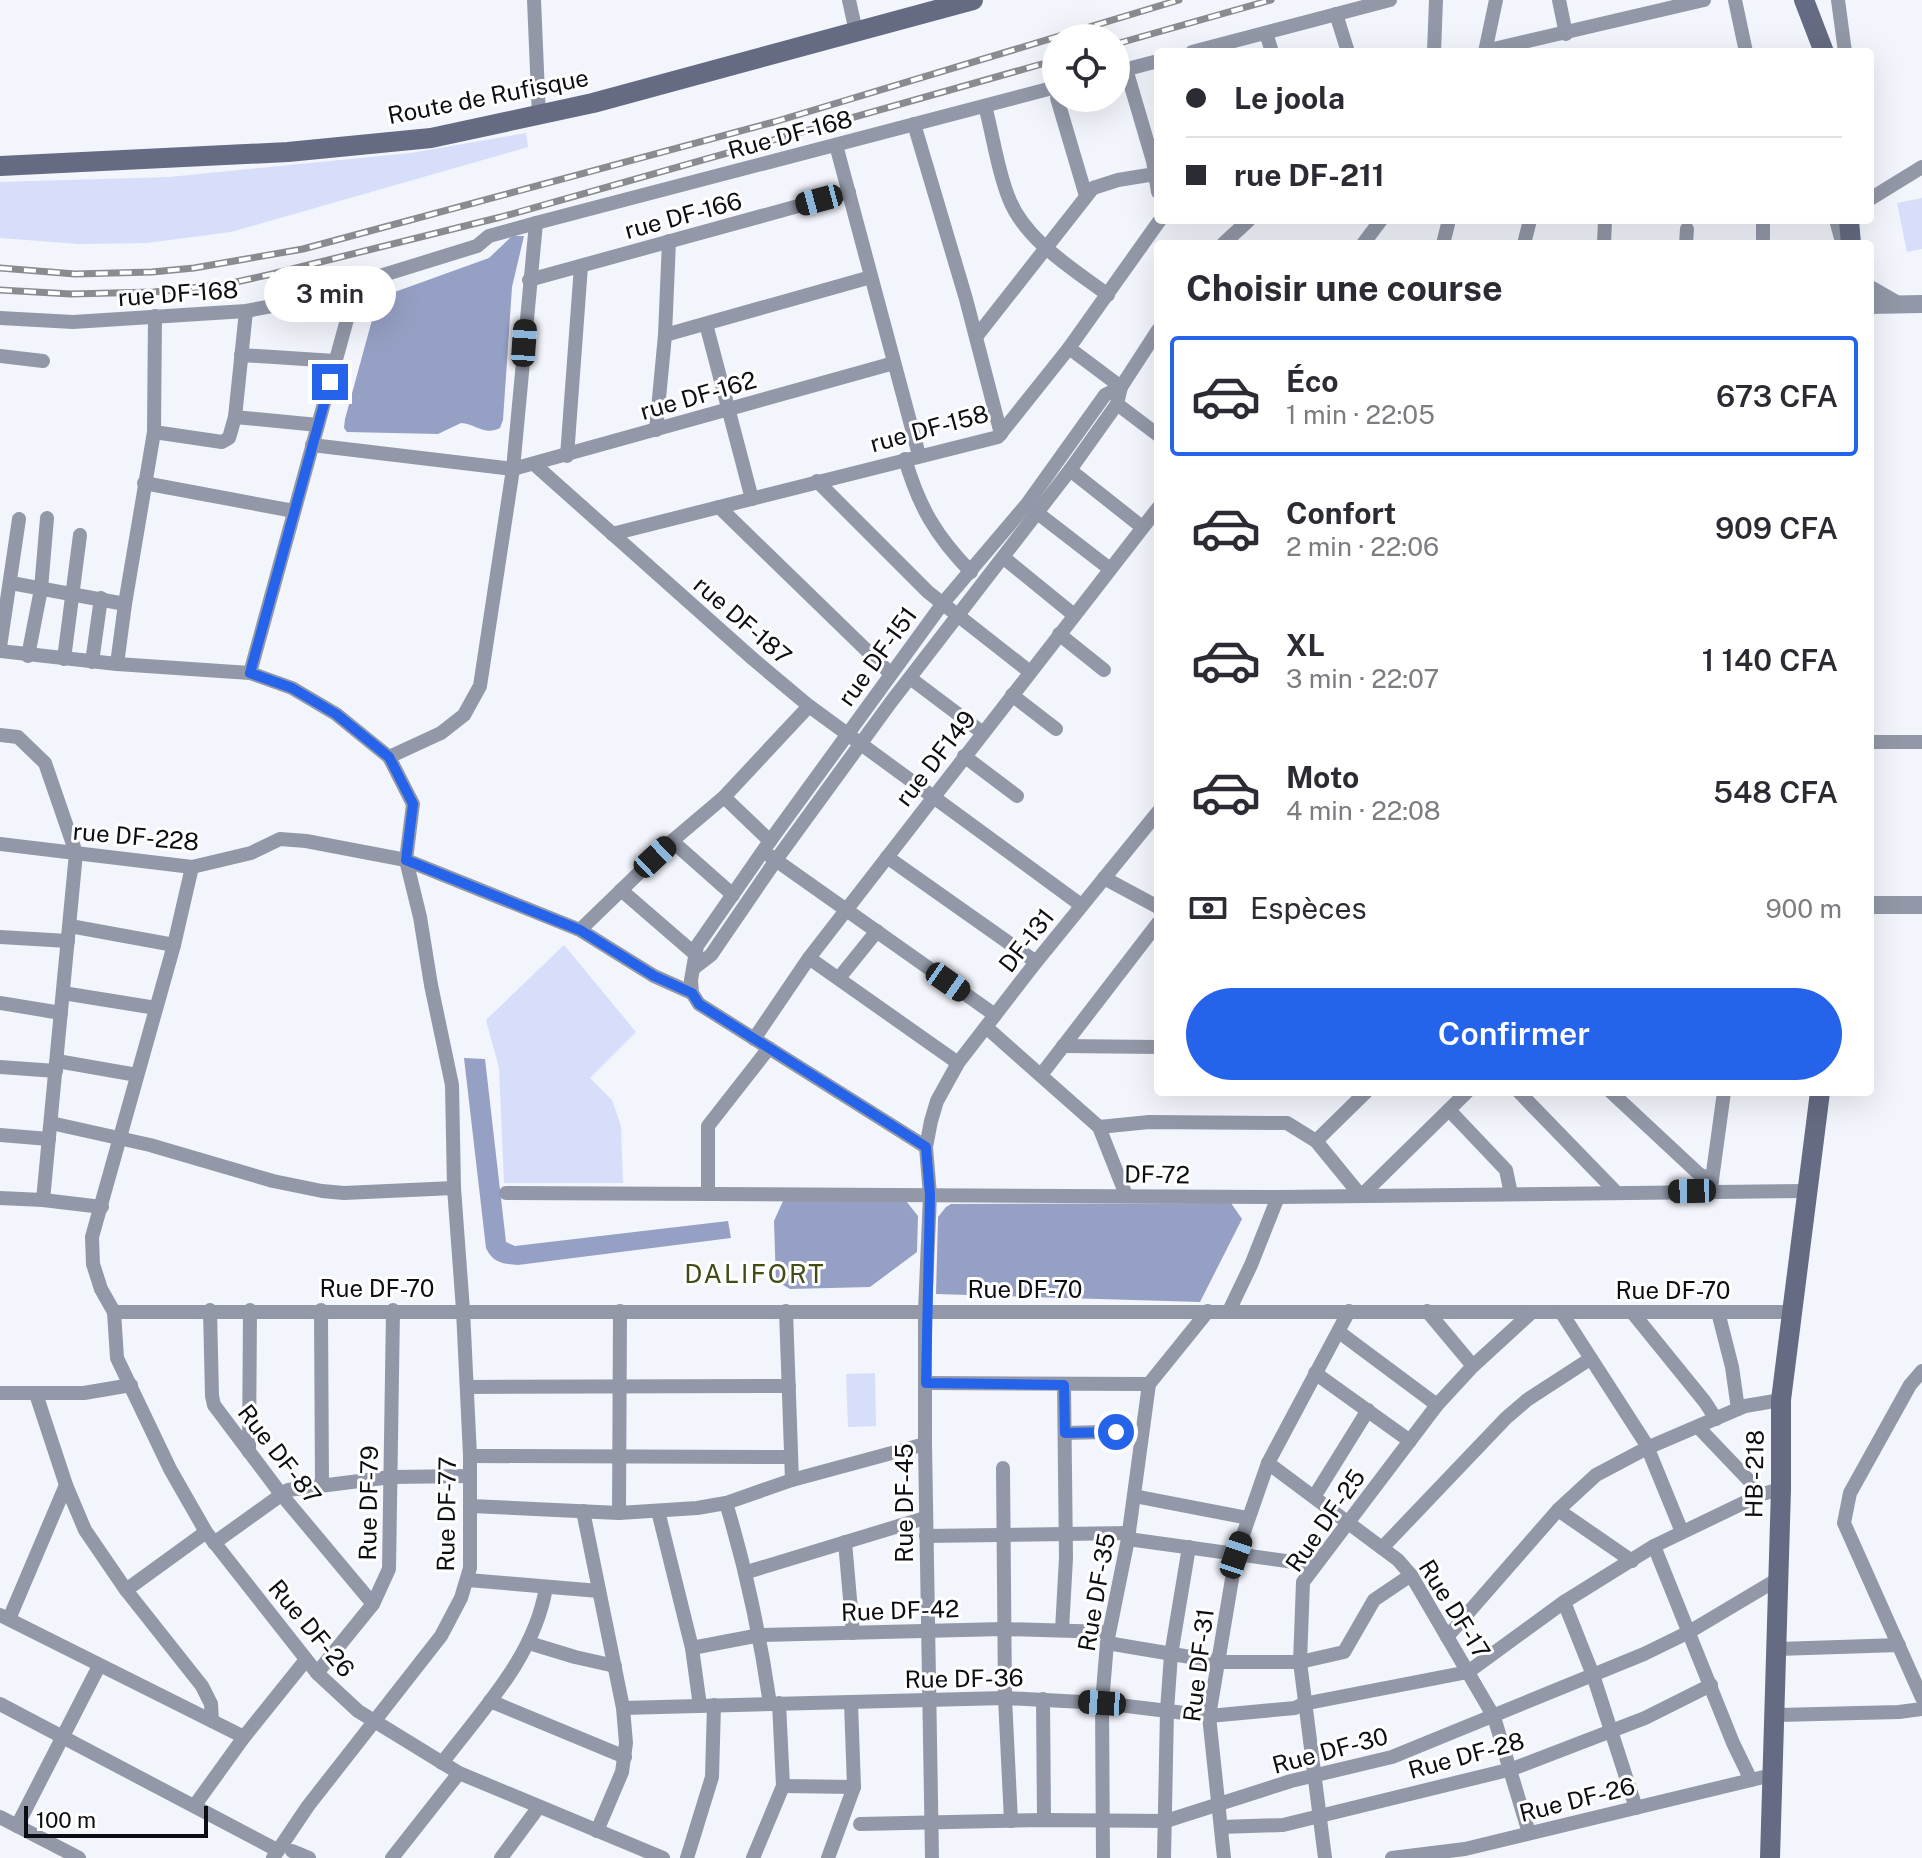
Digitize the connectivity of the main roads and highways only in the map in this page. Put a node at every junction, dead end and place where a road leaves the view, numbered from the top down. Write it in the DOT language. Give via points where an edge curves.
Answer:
graph roads {
  1 [pos="973,0"];
  2 [pos="1804,0"];
  3 [pos="1822,48"];
  4 [pos="0,166"];
  5 [pos="1820,1096"];
  6 [pos="1770,1858"];
  1 -- 4 [label="main road, Route de Rufisque" via="539,117 431,138 288,152"];
  2 -- 3 [label="main road"];
  5 -- 6 [label="main road, HB - 218" via="1772,1492 1778,1579 1774,1715 1762,1777"];
}
